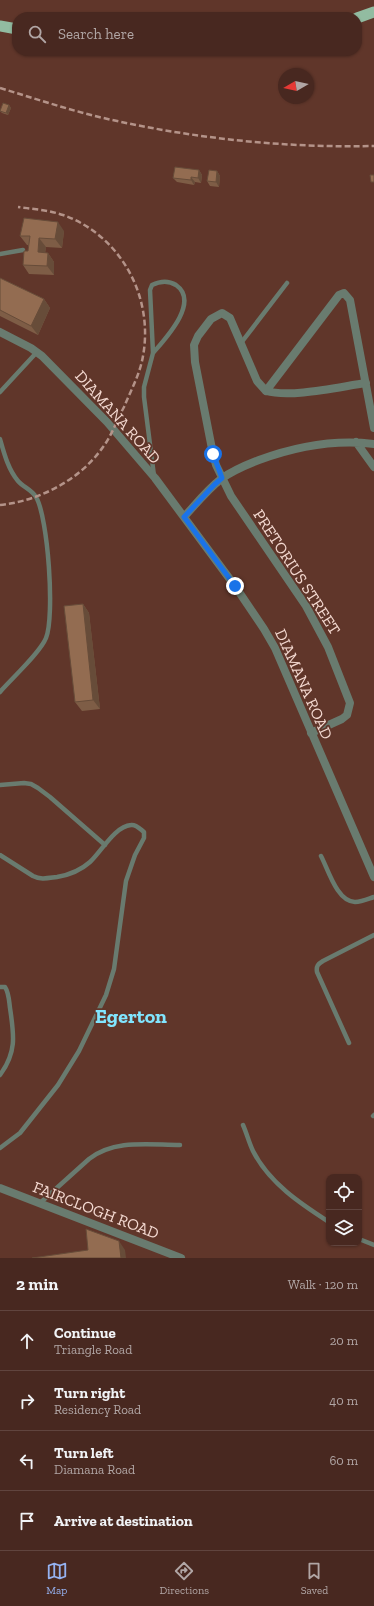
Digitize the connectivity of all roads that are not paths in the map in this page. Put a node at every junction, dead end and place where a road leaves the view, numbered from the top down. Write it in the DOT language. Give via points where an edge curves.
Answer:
graph roads {
  1 [pos="374,12"];
  2 [pos="362,16"];
  3 [pos="0,26"];
  4 [pos="12,28"];
  5 [pos="23,250"];
  6 [pos="0,254"];
  7 [pos="287,283"];
  8 [pos="0,332"];
  9 [pos="240,343"];
  10 [pos="37,352"];
  11 [pos="154,353"];
  12 [pos="366,383"];
  13 [pos="266,391"];
  14 [pos="0,392"];
  15 [pos="374,428"];
  16 [pos="0,439"];
  17 [pos="356,442"];
  18 [pos="374,444"];
  19 [pos="374,467"];
  20 [pos="155,478"];
  21 [pos="222,478"];
  22 [pos="184,517"];
  23 [pos="0,692"];
  24 [pos="311,733"];
  25 [pos="0,785"];
  26 [pos="105,845"];
  27 [pos="0,855"];
  28 [pos="321,856"];
  29 [pos="374,877"];
  30 [pos="374,897"];
  31 [pos="374,935"];
  32 [pos="0,987"];
  33 [pos="349,1043"];
  34 [pos="0,1075"];
  35 [pos="243,1125"];
  36 [pos="180,1145"];
  37 [pos="0,1148"];
  38 [pos="0,1188"];
  39 [pos="40,1203"];
  40 [pos="326,1220"];
  41 [pos="362,1240"];
  42 [pos="374,1245"];
  43 [pos="182,1258"];
  1 -- 2 [label="highway"];
  3 -- 4 [label="highway"];
  5 -- 6 [label="lane"];
  7 -- 9 [label="lane"];
  8 -- 10 [label="street, DIAMANA ROAD"];
  9 -- 13 [label="street" via="257,381"];
  9 -- 21 [label="street, PRETORIUS STREET" via="230,318 222,313 211,319 194,345 209,439"];
  10 -- 14 [label="lane"];
  10 -- 20 [label="street, DIAMANA ROAD" via="110,426"];
  11 -- 11 [label="lane" via="150,290 152,285 158,282 173,283 182,289 184,309"];
  11 -- 20 [label="lane" via="144,387 144,397"];
  12 -- 13 [label="street" via="295,393"];
  12 -- 13 [label="street" via="350,300 347,294 342,293"];
  12 -- 15 [label="street"];
  16 -- 23 [label="lane" via="14,476 36,496 43,512 50,615 45,640"];
  17 -- 18 [label="street"];
  17 -- 19 [label="street"];
  17 -- 21 [label="street" via="317,444 298,448 252,463"];
  20 -- 22 [label="street, DIAMANA ROAD"];
  21 -- 22 [label="street"];
  21 -- 24 [label="street, PRETORIUS STREET" via="245,518 306,606 328,647 345,688 350,703 347,715"];
  22 -- 24 [label="street, DIAMANA ROAD" via="264,628"];
  24 -- 29 [label="street, DIAMANA ROAD"];
  25 -- 26 [label="lane" via="24,783 38,788"];
  26 -- 27 [label="lane" via="92,860 78,870 44,879 37,878"];
  26 -- 37 [label="lane" via="122,827 137,826 144,832 144,838 126,881 114,969 106,995 79,1051 58,1085 20,1133"];
  28 -- 30 [label="lane" via="339,893 345,899 355,902"];
  31 -- 33 [label="lane" via="323,961 316,969"];
  32 -- 34 [label="lane" via="5,987 8,994 14,1037 7,1065"];
  35 -- 40 [label="lane" via="254,1152 271,1177 288,1193"];
  36 -- 39 [label="lane" via="122,1144 97,1152"];
  38 -- 39 [label="street, FAIRCLOGH ROAD"];
  39 -- 43 [label="street, FAIRCLOGH ROAD"];
  41 -- 42 [label="lane"];
}
